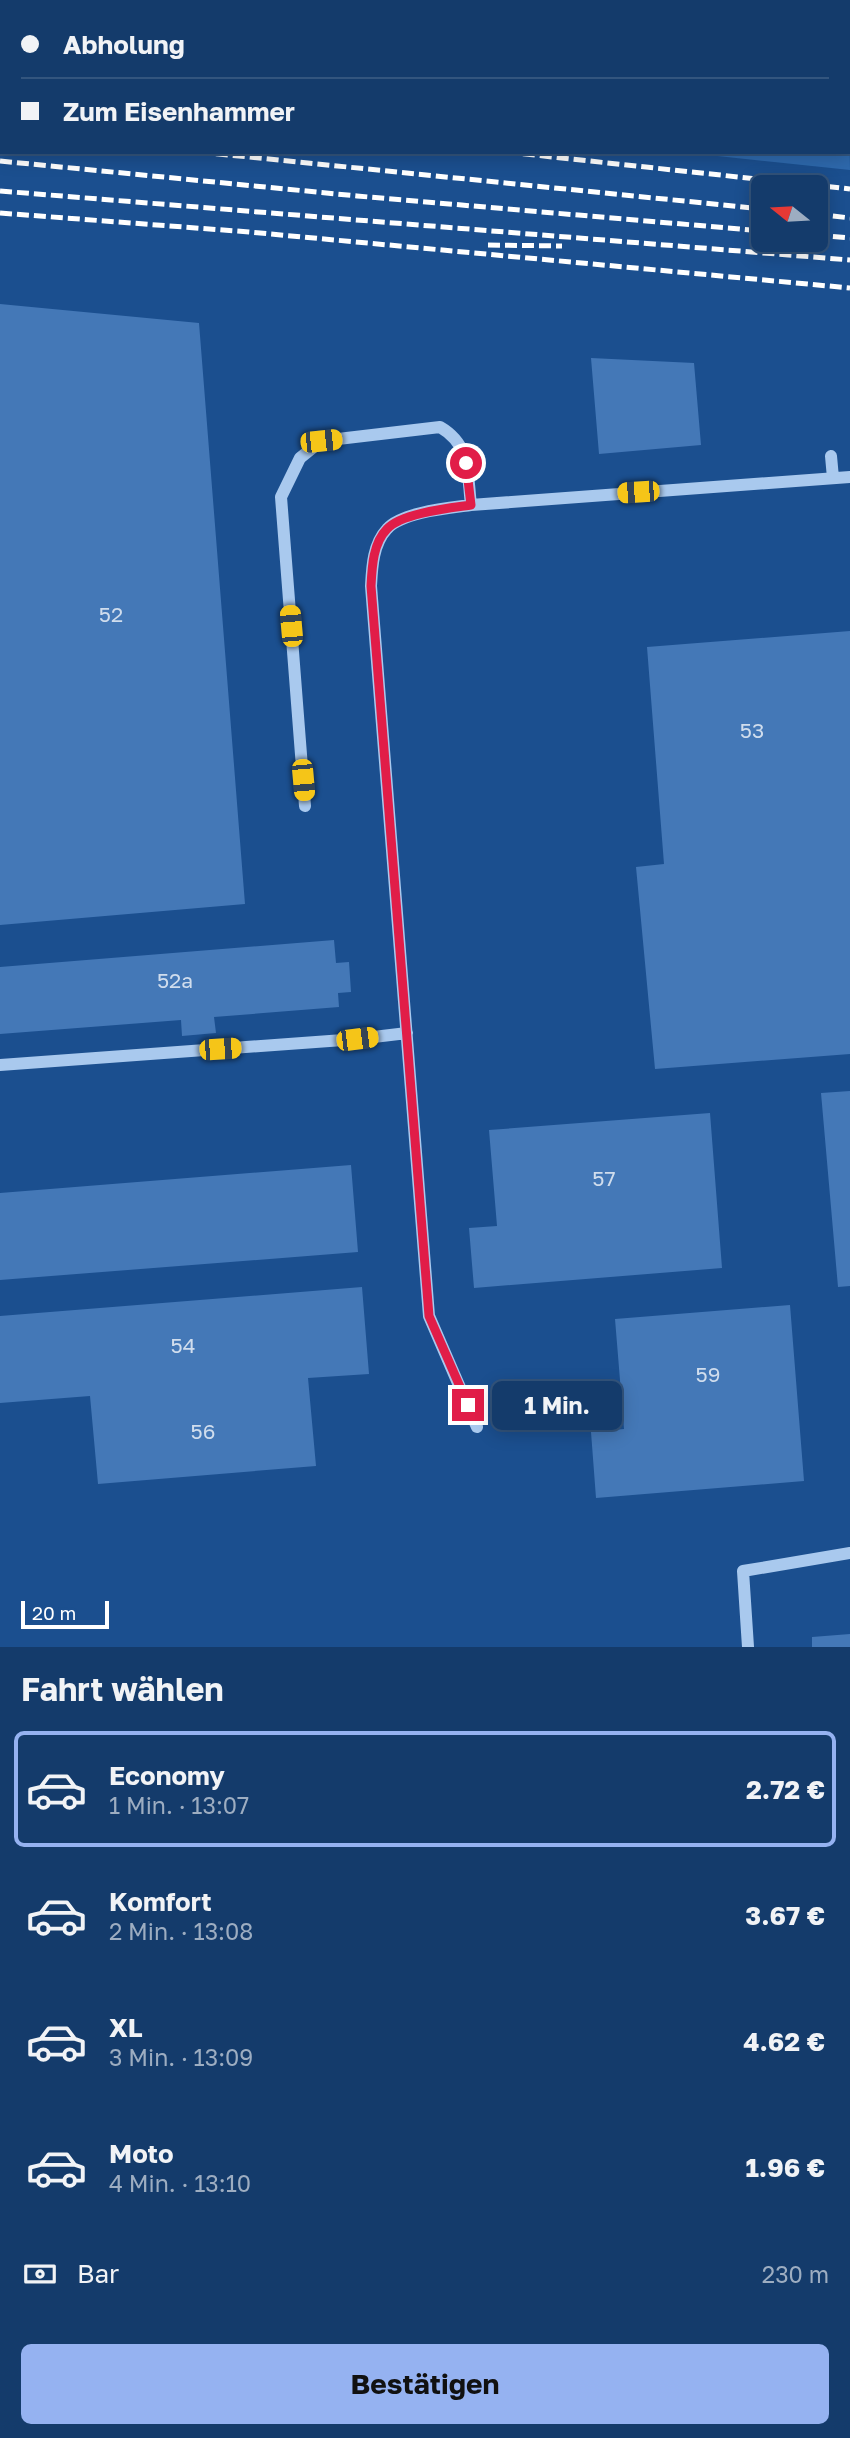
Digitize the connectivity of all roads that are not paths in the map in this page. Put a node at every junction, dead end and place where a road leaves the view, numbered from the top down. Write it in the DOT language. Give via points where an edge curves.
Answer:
graph roads {
  1 [pos="831,456"];
  2 [pos="850,477"];
  3 [pos="833,478"];
  4 [pos="471,505"];
  5 [pos="305,806"];
  6 [pos="407,1033"];
  7 [pos="0,1065"];
  8 [pos="477,1427"];
  9 [pos="850,1553"];
  10 [pos="748,1647"];
  1 -- 3 [label="street"];
  2 -- 3 [label="street"];
  3 -- 4 [label="street"];
  4 -- 5 [label="street" via="462,447 440,428 321,441 300,458 281,497"];
  4 -- 6 [label="street" via="394,523 382,537 372,567"];
  6 -- 7 [label="street"];
  6 -- 8 [label="street" via="429,1316"];
  9 -- 10 [label="street" via="743,1571"];
}
